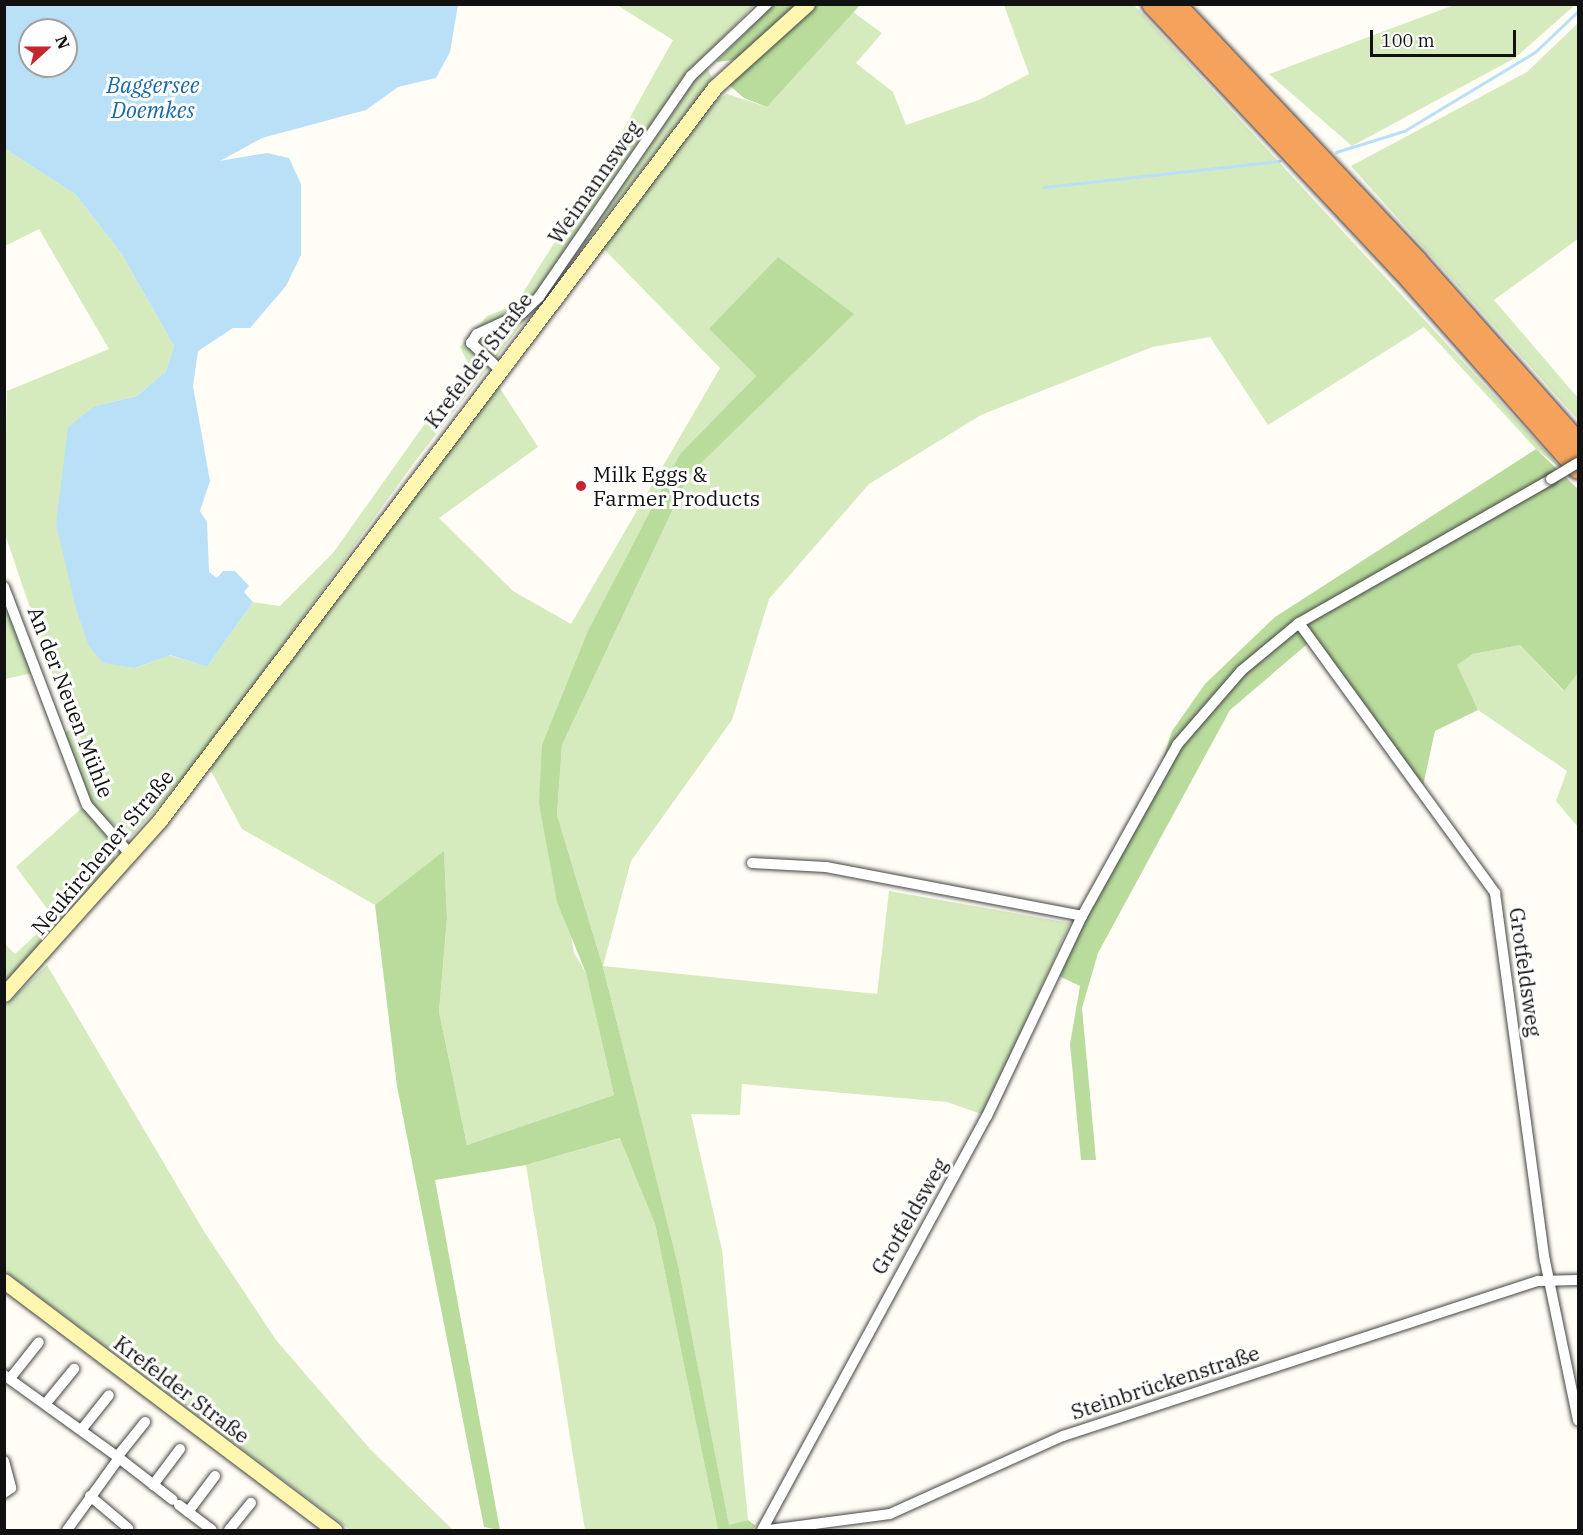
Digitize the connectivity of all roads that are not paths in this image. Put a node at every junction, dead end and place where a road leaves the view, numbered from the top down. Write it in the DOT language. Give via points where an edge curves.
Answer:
graph roads {
  1 [pos="767,4"];
  2 [pos="807,4"];
  3 [pos="1152,4"];
  4 [pos="1175,4"];
  5 [pos="498,368"];
  6 [pos="1578,443"];
  7 [pos="1578,464"];
  8 [pos="1578,469"];
  9 [pos="4,586"];
  10 [pos="1299,623"];
  11 [pos="204,760"];
  12 [pos="131,855"];
  13 [pos="752,863"];
  14 [pos="1082,916"];
  15 [pos="4,994"];
  16 [pos="1550,1279"];
  17 [pos="1578,1280"];
  18 [pos="4,1281"];
  19 [pos="39,1342"];
  20 [pos="74,1368"];
  21 [pos="8,1375"];
  22 [pos="109,1395"];
  23 [pos="47,1402"];
  24 [pos="1578,1421"];
  25 [pos="145,1422"];
  26 [pos="82,1429"];
  27 [pos="180,1449"];
  28 [pos="118,1458"];
  29 [pos="4,1461"];
  30 [pos="215,1476"];
  31 [pos="153,1485"];
  32 [pos="4,1493"];
  33 [pos="90,1496"];
  34 [pos="251,1503"];
  35 [pos="180,1506"];
  36 [pos="128,1528"];
  37 [pos="208,1529"];
  38 [pos="67,1530"];
  39 [pos="229,1530"];
  40 [pos="335,1530"];
  41 [pos="762,1530"];
  42 [pos="768,1530"];
  1 -- 5 [label="street, Weimannsweg" via="692,76 539,297 522,315 477,334 471,343"];
  2 -- 5 [label="main road, Krefelder Straße" via="715,87"];
  3 -- 8 [label="highway" via="1403,271"];
  4 -- 6 [label="highway" via="1417,261"];
  5 -- 11 [label="main road, Krefelder Straße"];
  7 -- 10 [label="street, Grotfeldsweg, bridge"];
  9 -- 12 [label="street, An der Neuen Mühle" via="87,805"];
  10 -- 14 [label="street, Grotfeldsweg" via="1241,671 1177,745"];
  10 -- 16 [label="street, Grotfeldsweg" via="1495,893"];
  11 -- 12 [label="main road, Neukirchener Straße"];
  12 -- 15 [label="main road, Neukirchener Straße"];
  13 -- 14 [label="street" via="826,867"];
  14 -- 41 [label="street, Grotfeldsweg" via="987,1116"];
  16 -- 17 [label="street, Steinbrückenstraße"];
  16 -- 24 [label="street, Grotfeldsweg"];
  16 -- 42 [label="street, Steinbrückenstraße" via="1063,1436 890,1514"];
  18 -- 40 [label="main road, Krefelder Straße"];
  19 -- 21 [label="street"];
  20 -- 23 [label="street"];
  21 -- 23 [label="street"];
  22 -- 26 [label="street"];
  23 -- 26 [label="street"];
  25 -- 28 [label="street"];
  26 -- 28 [label="street"];
  27 -- 31 [label="street"];
  28 -- 31 [label="street"];
  28 -- 33 [label="street"];
  29 -- 32 [label="street" via="11,1488"];
  30 -- 35 [label="street"];
  31 -- 35 [label="street"];
  33 -- 36 [label="street"];
  33 -- 38 [label="street"];
  34 -- 39 [label="street"];
  35 -- 37 [label="street"];
}
